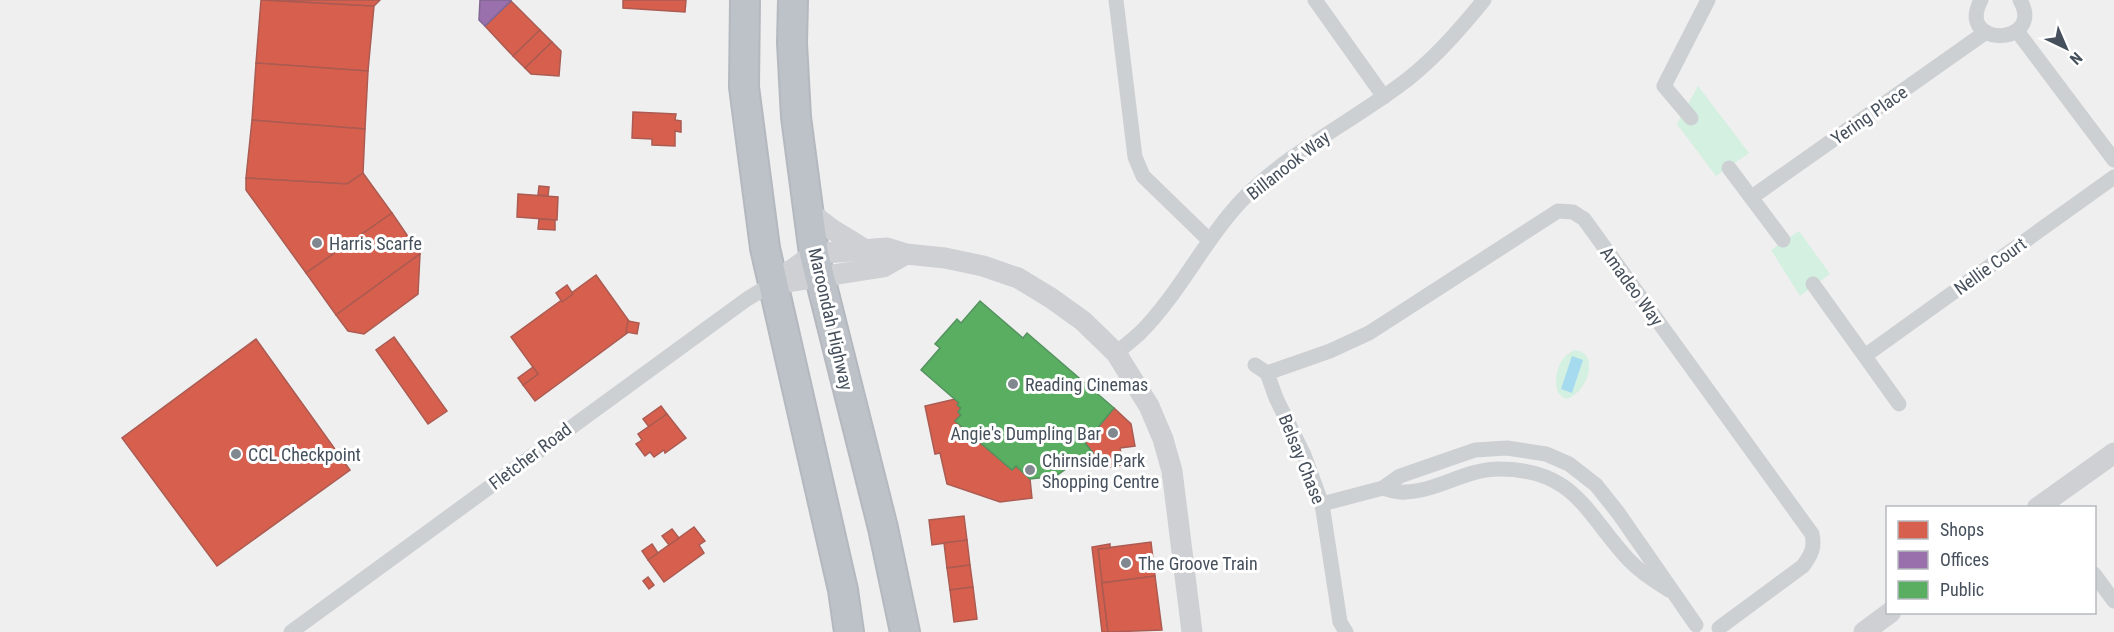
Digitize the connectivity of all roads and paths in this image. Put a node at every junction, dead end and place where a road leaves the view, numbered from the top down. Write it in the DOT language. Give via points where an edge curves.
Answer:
graph roads {
  1 [pos="745,0"];
  2 [pos="793,0"];
  3 [pos="1116,0"];
  4 [pos="1316,0"];
  5 [pos="1484,0"];
  6 [pos="1708,0"];
  7 [pos="1981,0"];
  8 [pos="2022,1"];
  9 [pos="2017,30"];
  10 [pos="1986,32"];
  11 [pos="1384,97"];
  12 [pos="1691,118"];
  13 [pos="2114,160"];
  14 [pos="1730,168"];
  15 [pos="2114,177"];
  16 [pos="1752,197"];
  17 [pos="808,211"];
  18 [pos="1209,240"];
  19 [pos="1783,240"];
  20 [pos="864,249"];
  21 [pos="906,254"];
  22 [pos="817,266"];
  23 [pos="1813,284"];
  24 [pos="772,285"];
  25 [pos="1116,353"];
  26 [pos="1866,355"];
  27 [pos="1261,369"];
  28 [pos="1899,404"];
  29 [pos="2114,453"];
  30 [pos="1383,488"];
  31 [pos="1322,504"];
  32 [pos="2042,506"];
  33 [pos="2096,577"];
  34 [pos="1671,591"];
  35 [pos="2114,601"];
  36 [pos="1888,614"];
  37 [pos="1694,628"];
  38 [pos="1720,630"];
  39 [pos="291,632"];
  40 [pos="849,632"];
  41 [pos="905,632"];
  42 [pos="1192,632"];
  43 [pos="1346,632"];
  44 [pos="1864,632"];
  1 -- 24 [label="highway" via="744,87"];
  2 -- 17 [label="highway, Maroondah Highway" via="796,117"];
  3 -- 18 [label="street" via="1135,157 1143,176"];
  4 -- 11 [label="street"];
  5 -- 11 [label="street, Billanook Way" via="1436,54"];
  6 -- 12 [label="street" via="1664,86"];
  7 -- 10 [label="street" via="1977,20"];
  8 -- 9 [label="street" via="2024,18"];
  9 -- 10 [label="street" via="2005,37"];
  9 -- 13 [label="street"];
  10 -- 16 [label="street, Yering Place"];
  11 -- 18 [label="street, Billanook Way" via="1290,158 1242,200"];
  14 -- 16 [label="street"];
  15 -- 26 [label="street, Nellie Court"];
  16 -- 19 [label="street"];
  17 -- 20 [label="main road"];
  17 -- 22 [label="highway, Maroondah Highway"];
  18 -- 25 [label="street, Billanook Way" via="1164,304 1140,333"];
  20 -- 21 [label="main road" via="887,248"];
  20 -- 22 [label="main road"];
  21 -- 22 [label="main road" via="883,267"];
  21 -- 25 [label="main road" via="982,266 1018,279 1083,321"];
  22 -- 24 [label="main road"];
  22 -- 41 [label="highway, Maroondah Highway"];
  23 -- 26 [label="street"];
  24 -- 39 [label="street, Fletcher Road" via="572,425"];
  24 -- 40 [label="highway" via="843,590"];
  25 -- 42 [label="main road" via="1149,406 1169,460"];
  26 -- 28 [label="street"];
  27 -- 31 [label="street, Belsay Chase" via="1304,455"];
  27 -- 38 [label="street, Amadeo Way" via="1330,351 1369,333 1558,211 1584,219 1812,534 1811,556 1803,566"];
  29 -- 32 [label="main road"];
  30 -- 31 [label="street"];
  30 -- 34 [label="street" via="1403,493 1419,491 1496,469 1519,469 1547,477 1584,503 1643,574"];
  30 -- 34 [label="street" via="1400,476 1475,450 1515,449 1546,454 1569,464 1596,485"];
  31 -- 43 [label="street, Belsay Chase" via="1340,622"];
  33 -- 35 [label="street"];
  34 -- 37 [label="street"];
  36 -- 44 [label="main road"];
  37 -- 38 [label="street" via="1708,621"];
}
